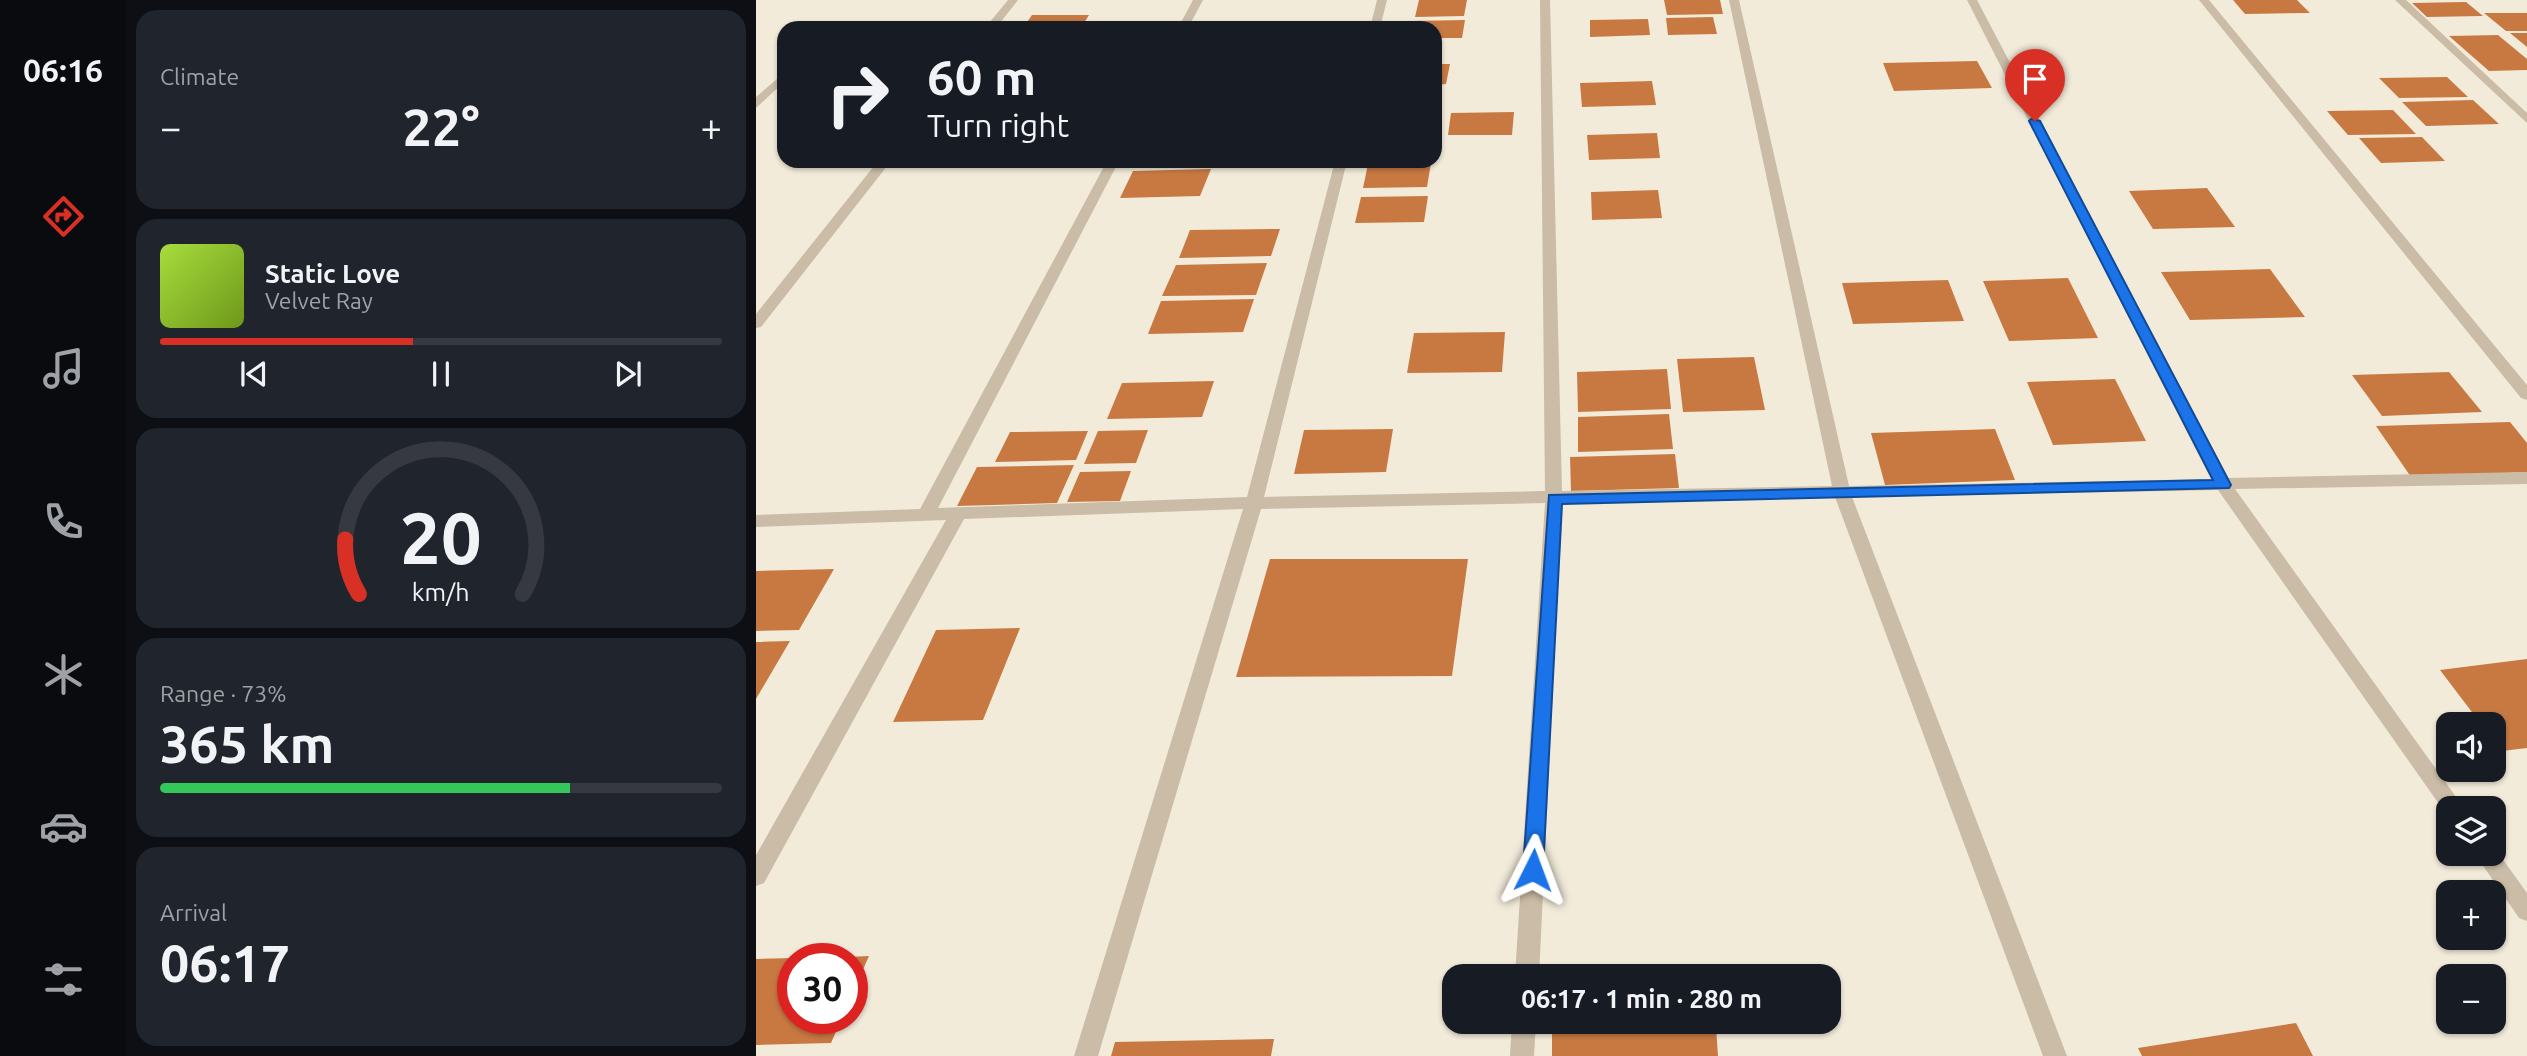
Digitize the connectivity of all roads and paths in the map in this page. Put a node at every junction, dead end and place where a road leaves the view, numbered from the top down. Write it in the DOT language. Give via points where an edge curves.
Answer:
graph roads {
  1 [pos="1013,0"];
  2 [pos="1198,0"];
  3 [pos="1382,0"];
  4 [pos="1545,0"];
  5 [pos="1734,0"];
  6 [pos="1972,0"];
  7 [pos="2204,0"];
  8 [pos="2400,0"];
  9 [pos="996,21"];
  10 [pos="1187,21"];
  11 [pos="1377,21"];
  12 [pos="777,83"];
  13 [pos="756,104"];
  14 [pos="2527,118"];
  15 [pos="879,168"];
  16 [pos="1109,168"];
  17 [pos="1339,168"];
  18 [pos="756,324"];
  19 [pos="2527,395"];
  20 [pos="2527,478"];
  21 [pos="2223,485"];
  22 [pos="1842,493"];
  23 [pos="1554,499"];
  24 [pos="1254,503"];
  25 [pos="958,515"];
  26 [pos="925,516"];
  27 [pos="756,521"];
  28 [pos="2445,796"];
  29 [pos="2495,866"];
  30 [pos="756,876"];
  31 [pos="2527,911"];
  32 [pos="1528,964"];
  33 [pos="1523,1034"];
  34 [pos="1086,1056"];
  35 [pos="1522,1056"];
  36 [pos="2055,1056"];
  1 -- 9 [label="street"];
  2 -- 10 [label="street"];
  3 -- 11 [label="street"];
  4 -- 23 [label="street"];
  5 -- 22 [label="street"];
  6 -- 21 [label="street"];
  7 -- 19 [label="street"];
  8 -- 14 [label="street"];
  12 -- 13 [label="street"];
  15 -- 18 [label="street"];
  16 -- 26 [label="street"];
  17 -- 24 [label="street"];
  20 -- 21 [label="street"];
  21 -- 22 [label="street"];
  21 -- 28 [label="street"];
  22 -- 23 [label="street"];
  22 -- 36 [label="street"];
  23 -- 24 [label="street"];
  23 -- 32 [label="street"];
  24 -- 25 [label="street"];
  24 -- 34 [label="street"];
  25 -- 26 [label="street"];
  25 -- 30 [label="street"];
  26 -- 27 [label="street"];
  29 -- 31 [label="street"];
  33 -- 35 [label="street"];
}
